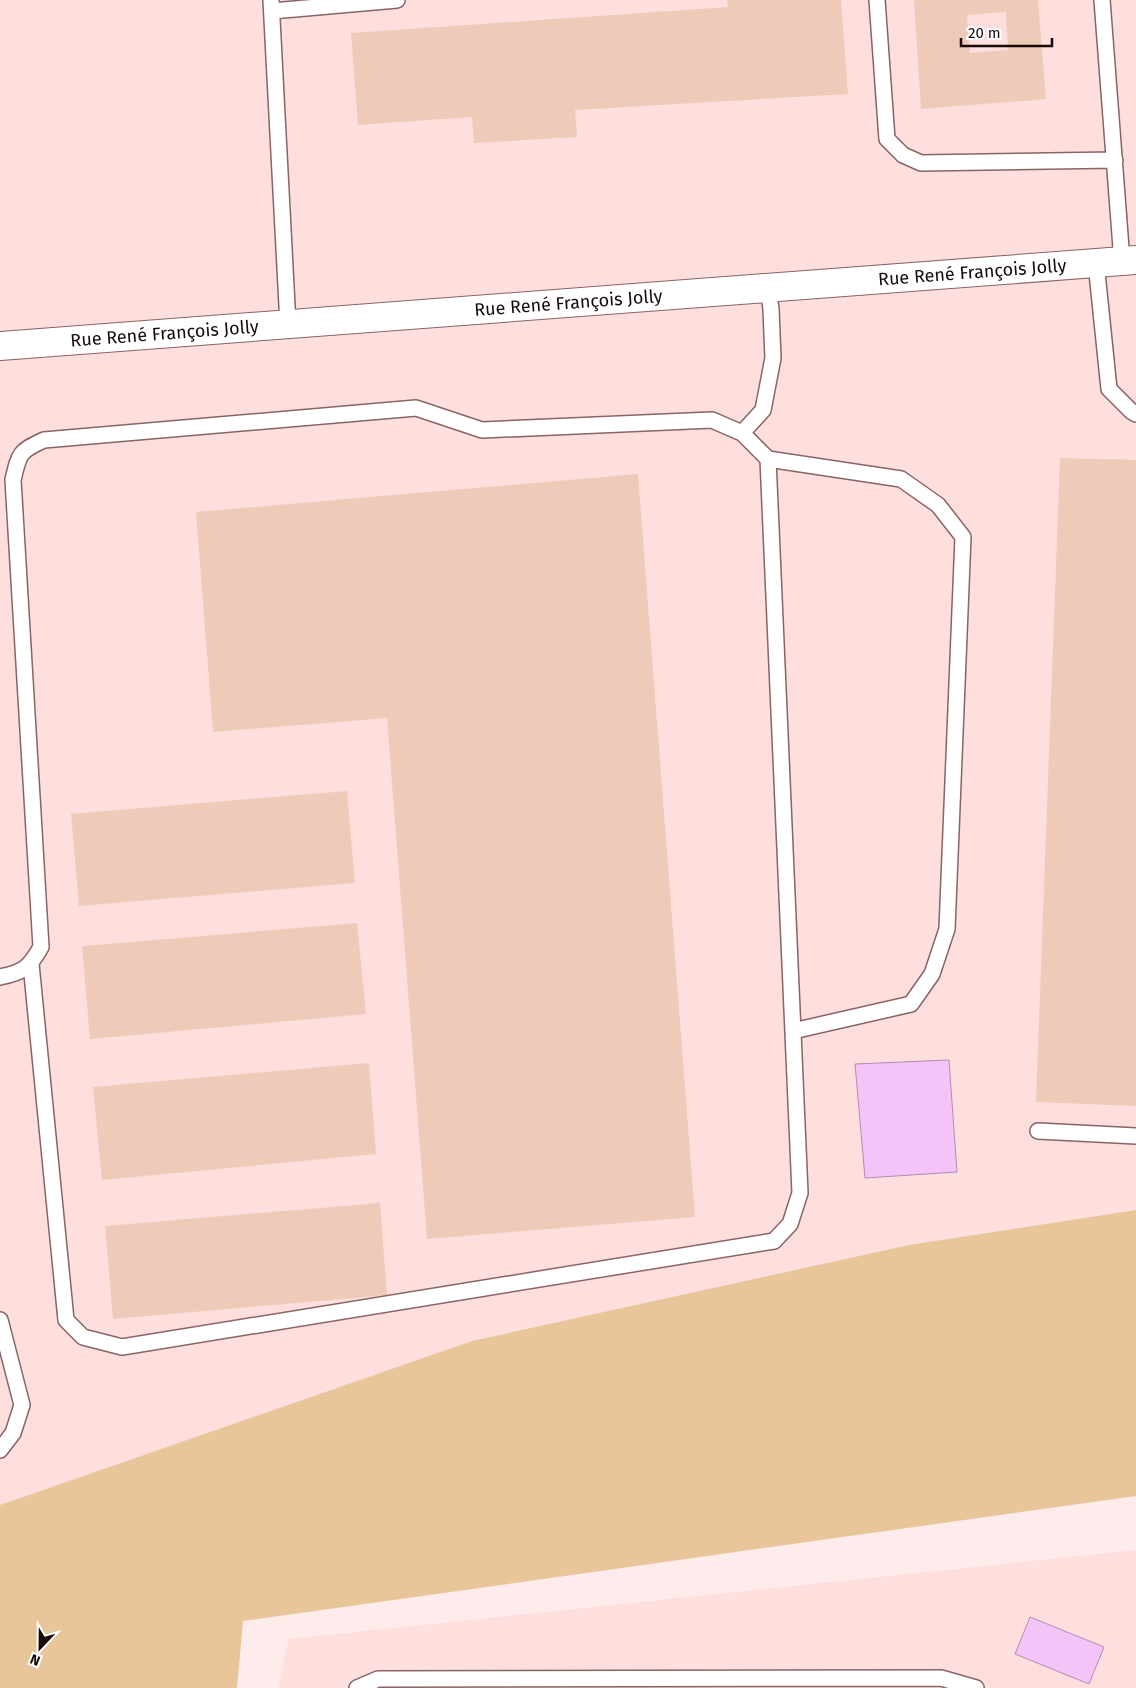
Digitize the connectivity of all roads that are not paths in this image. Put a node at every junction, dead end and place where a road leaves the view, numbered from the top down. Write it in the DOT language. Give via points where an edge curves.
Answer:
graph roads {
  1 [pos="397,0"];
  2 [pos="877,0"];
  3 [pos="1102,0"];
  4 [pos="271,5"];
  5 [pos="1115,160"];
  6 [pos="1129,260"];
  7 [pos="1096,262"];
  8 [pos="768,288"];
  9 [pos="288,325"];
  10 [pos="0,346"];
  11 [pos="1136,414"];
  12 [pos="742,433"];
  13 [pos="768,459"];
  14 [pos="31,964"];
  15 [pos="0,977"];
  16 [pos="793,1031"];
  17 [pos="1038,1130"];
  18 [pos="1136,1136"];
  19 [pos="0,1320"];
  20 [pos="0,1450"];
  21 [pos="359,1688"];
  22 [pos="976,1688"];
  1 -- 4 [label="lane"];
  2 -- 5 [label="lane" via="887,139 904,155 921,163"];
  3 -- 5 [label="lane"];
  4 -- 9 [label="lane"];
  5 -- 6 [label="lane"];
  6 -- 7 [label="street, Rue René François Jolly"];
  7 -- 8 [label="street, Rue René François Jolly"];
  7 -- 11 [label="lane" via="1109,389"];
  8 -- 9 [label="street, Rue René François Jolly"];
  8 -- 12 [label="lane" via="773,358 763,410"];
  9 -- 10 [label="street, Rue René François Jolly"];
  12 -- 13 [label="lane"];
  12 -- 14 [label="lane" via="712,420 482,430 416,408 44,440 24,450 18,456 13,480 41,947"];
  13 -- 16 [label="lane"];
  13 -- 16 [label="lane" via="901,479 938,505 963,537 948,929 932,974 912,1004"];
  14 -- 15 [label="lane" via="19,973"];
  14 -- 16 [label="lane" via="66,1320 83,1337 122,1346 774,1240 790,1224 800,1193"];
  17 -- 18 [label="lane"];
  19 -- 20 [label="lane" via="22,1405 13,1434"];
  21 -- 22 [label="lane" via="378,1679 941,1678"];
}
